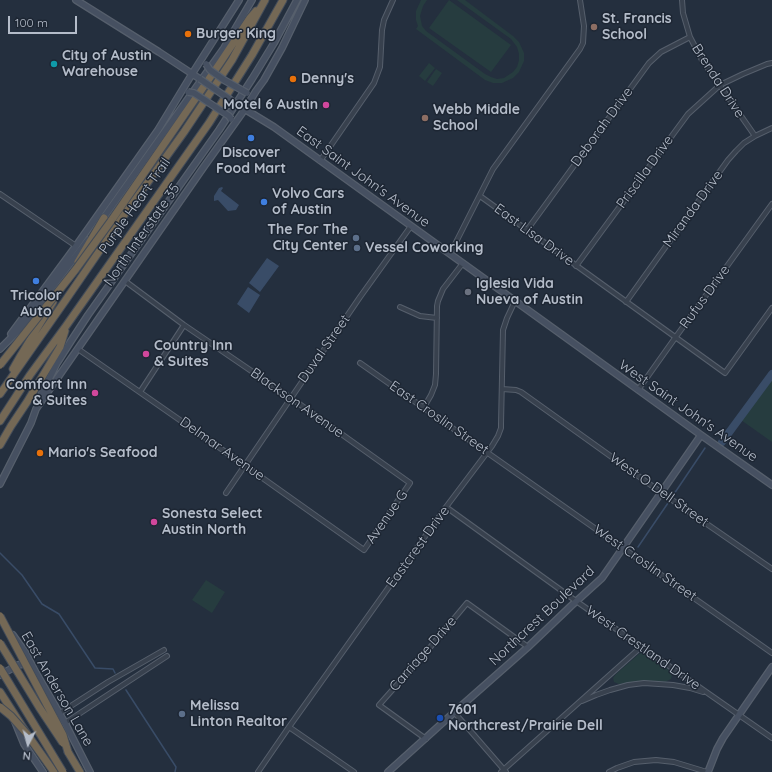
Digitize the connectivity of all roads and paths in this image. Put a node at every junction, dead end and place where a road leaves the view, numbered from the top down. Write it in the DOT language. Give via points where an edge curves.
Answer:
graph roads {
  1 [pos="76,0"];
  2 [pos="239,0"];
  3 [pos="252,0"];
  4 [pos="283,0"];
  5 [pos="297,0"];
  6 [pos="305,0"];
  7 [pos="393,0"];
  8 [pos="580,0"];
  9 [pos="682,0"];
  10 [pos="265,1"];
  11 [pos="690,37"];
  12 [pos="206,54"];
  13 [pos="772,63"];
  14 [pos="192,74"];
  15 [pos="720,85"];
  16 [pos="256,92"];
  17 [pos="181,94"];
  18 [pos="245,109"];
  19 [pos="232,128"];
  20 [pos="772,128"];
  21 [pos="755,136"];
  22 [pos="320,161"];
  23 [pos="0,194"];
  24 [pos="480,196"];
  25 [pos="772,204"];
  26 [pos="104,218"];
  27 [pos="411,226"];
  28 [pos="527,230"];
  29 [pos="76,246"];
  30 [pos="450,254"];
  31 [pos="463,263"];
  32 [pos="576,266"];
  33 [pos="125,281"];
  34 [pos="515,301"];
  35 [pos="626,302"];
  36 [pos="400,307"];
  37 [pos="772,308"];
  38 [pos="437,318"];
  39 [pos="184,325"];
  40 [pos="66,326"];
  41 [pos="675,338"];
  42 [pos="78,348"];
  43 [pos="0,349"];
  44 [pos="590,356"];
  45 [pos="360,363"];
  46 [pos="0,365"];
  47 [pos="502,389"];
  48 [pos="638,390"];
  49 [pos="140,392"];
  50 [pos="0,394"];
  51 [pos="291,398"];
  52 [pos="424,407"];
  53 [pos="36,409"];
  54 [pos="0,421"];
  55 [pos="701,436"];
  56 [pos="0,445"];
  57 [pos="487,452"];
  58 [pos="245,465"];
  59 [pos="517,473"];
  60 [pos="410,483"];
  61 [pos="0,484"];
  62 [pos="772,485"];
  63 [pos="226,493"];
  64 [pos="662,493"];
  65 [pos="446,508"];
  66 [pos="623,548"];
  67 [pos="364,550"];
  68 [pos="772,569"];
  69 [pos="576,602"];
  70 [pos="0,616"];
  71 [pos="0,620"];
  72 [pos="0,643"];
  73 [pos="528,647"];
  74 [pos="641,647"];
  75 [pos="164,650"];
  76 [pos="772,653"];
  77 [pos="167,656"];
  78 [pos="772,666"];
  79 [pos="0,668"];
  80 [pos="36,673"];
  81 [pos="0,675"];
  82 [pos="0,693"];
  83 [pos="708,693"];
  84 [pos="578,704"];
  85 [pos="0,707"];
  86 [pos="454,712"];
  87 [pos="60,713"];
  88 [pos="738,715"];
  89 [pos="65,723"];
  90 [pos="289,727"];
  91 [pos="27,734"];
  92 [pos="772,738"];
  93 [pos="426,739"];
  94 [pos="68,752"];
  95 [pos="503,771"];
  96 [pos="43,772"];
  97 [pos="54,772"];
  98 [pos="64,772"];
  99 [pos="80,772"];
  100 [pos="90,772"];
  101 [pos="258,772"];
  102 [pos="354,772"];
  103 [pos="388,772"];
  104 [pos="609,772"];
  105 [pos="708,772"];
  1 -- 14 [label="main road, East Saint John's Avenue"];
  2 -- 12 [label="main road"];
  3 -- 26 [label="main road" via="224,48"];
  4 -- 40 [label="highway, Purple Heart Trail" via="209,123"];
  5 -- 53 [label="main road" via="274,43 219,130 70,341"];
  6 -- 16 [label="main road, North Interstate 35" via="282,48"];
  7 -- 22 [label="street" via="384,20 380,67 374,84"];
  8 -- 24 [label="street" via="584,26 580,49 493,169"];
  9 -- 11 [label="street, Brenda Drive"];
  10 -- 46 [label="highway, bridge" via="250,18 111,221"];
  10 -- 50 [label="highway, Purple Heart Trail" via="232,60 184,132"];
  11 -- 15 [label="street, Brenda Drive" via="702,60"];
  11 -- 28 [label="street, Deborah Drive" via="661,52 649,63"];
  12 -- 14 [label="main road"];
  12 -- 16 [label="main road, bridge" via="206,64 210,70 242,91"];
  13 -- 15 [label="street, Priscilla Drive"];
  14 -- 17 [label="main road"];
  14 -- 18 [label="main road, East Saint John's Avenue, bridge"];
  15 -- 21 [label="street, Brenda Drive"];
  15 -- 32 [label="street, Priscilla Drive" via="688,114"];
  16 -- 18 [label="main road, North Interstate 35"];
  17 -- 19 [label="main road, bridge" via="194,93 229,116"];
  17 -- 29 [label="main road"];
  18 -- 19 [label="main road, North Interstate 35"];
  18 -- 22 [label="main road, East Saint John's Avenue"];
  19 -- 33 [label="main road, North Interstate 35"];
  20 -- 21 [label="street, Miranda Drive"];
  21 -- 35 [label="street, Miranda Drive" via="728,160"];
  22 -- 27 [label="main road, East Saint John's Avenue"];
  23 -- 29 [label="street"];
  24 -- 28 [label="street, East Lisa Drive"];
  24 -- 30 [label="street"];
  25 -- 41 [label="street, Rufus Drive"];
  26 -- 43 [label="main road" via="21,328"];
  26 -- 50 [label="highway"];
  27 -- 30 [label="main road, East Saint John's Avenue"];
  27 -- 51 [label="street, Duval Street"];
  28 -- 32 [label="street, East Lisa Drive"];
  29 -- 43 [label="main road"];
  30 -- 31 [label="main road, East Saint John's Avenue"];
  31 -- 34 [label="main road, East Saint John's Avenue"];
  31 -- 38 [label="street" via="443,289 437,306"];
  32 -- 35 [label="street, East Lisa Drive"];
  33 -- 39 [label="street, Blackson Avenue"];
  33 -- 42 [label="main road, North Interstate 35"];
  34 -- 44 [label="main road, East Saint John's Avenue"];
  34 -- 47 [label="street, Eastcrest Drive" via="503,330"];
  35 -- 41 [label="street, East Lisa Drive"];
  36 -- 38 [label="street" via="420,316"];
  37 -- 41 [label="street, East Lisa Drive" via="725,374"];
  38 -- 52 [label="street" via="436,374 431,395"];
  39 -- 49 [label="street"];
  39 -- 51 [label="street, Blackson Avenue"];
  40 -- 54 [label="highway, Purple Heart Trail"];
  40 -- 56 [label="highway" via="60,347"];
  41 -- 48 [label="street, Rufus Drive"];
  42 -- 49 [label="street, Delmar Avenue"];
  42 -- 53 [label="main road, North Interstate 35"];
  44 -- 48 [label="main road, West Saint John's Avenue"];
  45 -- 52 [label="street, East Croslin Street"];
  47 -- 57 [label="street, Eastcrest Drive" via="501,428"];
  47 -- 64 [label="street, West O Dell Street" via="521,392"];
  48 -- 55 [label="main road, West Saint John's Avenue"];
  49 -- 58 [label="street, Delmar Avenue"];
  51 -- 58 [label="street, Duval Street"];
  51 -- 60 [label="street, Blackson Avenue"];
  52 -- 57 [label="street, East Croslin Street"];
  53 -- 61 [label="main road, North Interstate 35"];
  55 -- 62 [label="main road, West Saint John's Avenue"];
  55 -- 64 [label="main road, Northcrest Boulevard"];
  57 -- 59 [label="street, East Croslin Street"];
  57 -- 65 [label="street, Eastcrest Drive"];
  58 -- 63 [label="street, Duval Street"];
  58 -- 67 [label="street, Delmar Avenue"];
  59 -- 66 [label="street, West Croslin Street"];
  60 -- 67 [label="street, Avenue G"];
  64 -- 66 [label="main road, Northcrest Boulevard"];
  64 -- 68 [label="street, West O Dell Street"];
  65 -- 69 [label="street, West Crestland Drive"];
  65 -- 90 [label="street, Eastcrest Drive"];
  66 -- 69 [label="main road, Northcrest Boulevard" via="602,578"];
  66 -- 76 [label="street, West Croslin Street"];
  69 -- 73 [label="main road, Northcrest Boulevard"];
  69 -- 74 [label="street, West Crestland Drive"];
  70 -- 94 [label="highway, bridge" via="63,735"];
  71 -- 80 [label="main road, East Anderson Lane" via="18,641"];
  72 -- 94 [label="highway, bridge"];
  73 -- 86 [label="main road, Northcrest Boulevard"];
  73 -- 93 [label="street, Carriage Drive" via="467,603 379,705"];
  74 -- 83 [label="street, West Crestland Drive"];
  74 -- 84 [label="street"];
  75 -- 87 [label="street"];
  77 -- 89 [label="street"];
  78 -- 88 [label="main road"];
  79 -- 98 [label="highway, bridge"];
  80 -- 81 [label="main road" via="24,664"];
  80 -- 87 [label="main road, East Anderson Lane"];
  82 -- 91 [label="highway, bridge"];
  82 -- 96 [label="main road" via="24,744"];
  83 -- 84 [label="street" via="673,685 644,683 610,690"];
  83 -- 88 [label="street, West Crestland Drive"];
  84 -- 95 [label="street"];
  85 -- 91 [label="highway, bridge"];
  86 -- 93 [label="main road, Northcrest Boulevard"];
  86 -- 95 [label="street"];
  87 -- 89 [label="main road, East Anderson Lane"];
  88 -- 92 [label="street, West Crestland Drive"];
  88 -- 105 [label="main road" via="717,749"];
  89 -- 100 [label="main road, East Anderson Lane"];
  90 -- 101 [label="street, Eastcrest Drive"];
  90 -- 102 [label="street"];
  91 -- 97 [label="highway"];
  93 -- 103 [label="main road, Northcrest Boulevard"];
  94 -- 99 [label="highway"];
  104 -- 105 [label="street" via="634,762 656,760 674,762"];
}
